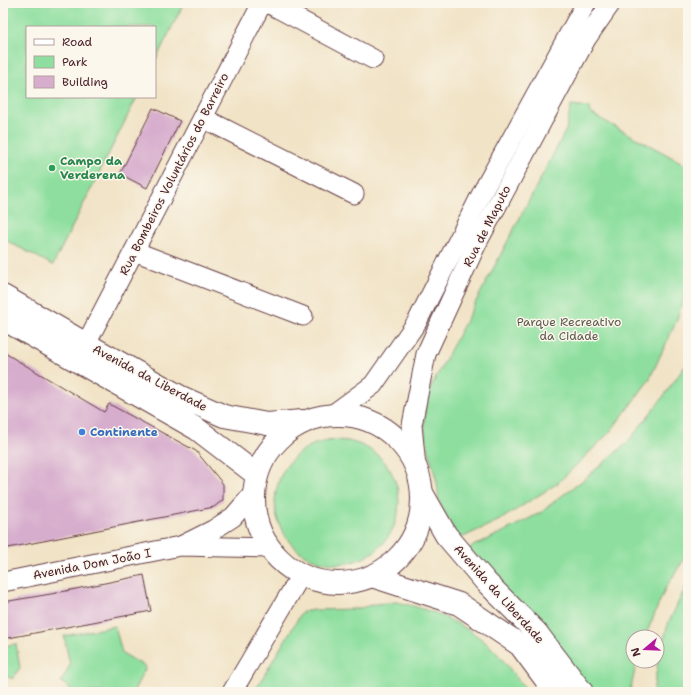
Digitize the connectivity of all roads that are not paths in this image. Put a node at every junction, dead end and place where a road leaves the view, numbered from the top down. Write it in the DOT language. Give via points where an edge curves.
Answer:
graph roads {
  1 [pos="262,3"];
  2 [pos="268,3"];
  3 [pos="586,3"];
  4 [pos="611,3"];
  5 [pos="373,59"];
  6 [pos="203,118"];
  7 [pos="354,194"];
  8 [pos="134,251"];
  9 [pos="3,296"];
  10 [pos="303,316"];
  11 [pos="3,319"];
  12 [pos="86,344"];
  13 [pos="332,415"];
  14 [pos="307,420"];
  15 [pos="416,467"];
  16 [pos="256,484"];
  17 [pos="422,492"];
  18 [pos="180,546"];
  19 [pos="270,548"];
  20 [pos="301,575"];
  21 [pos="372,576"];
  22 [pos="3,582"];
  23 [pos="232,692"];
  24 [pos="555,692"];
  25 [pos="582,692"];
  1 -- 6 [label="street, Rua Bombeiros Voluntários do Barreiro"];
  2 -- 5 [label="street"];
  3 -- 13 [label="street, Rua de Maputo" via="484,190 417,322 373,385"];
  4 -- 15 [label="street, Rua de Maputo" via="586,39 477,243 426,354 412,425"];
  6 -- 7 [label="street"];
  6 -- 8 [label="street, Rua Bombeiros Voluntários do Barreiro"];
  8 -- 10 [label="street"];
  8 -- 12 [label="street, Rua Bombeiros Voluntários do Barreiro"];
  9 -- 12 [label="main road, Avenida da Liberdade"];
  11 -- 16 [label="main road, Avenida da Liberdade" via="197,429"];
  12 -- 14 [label="main road, Avenida da Liberdade" via="181,397 224,416 267,424"];
  13 -- 14 [label="main road"];
  13 -- 15 [label="main road" via="358,417 382,427 402,444"];
  14 -- 16 [label="main road" via="285,433 268,452"];
  15 -- 17 [label="main road"];
  16 -- 18 [label="street, Avenida Dom João I" via="233,517"];
  16 -- 19 [label="main road" via="255,512 260,530"];
  17 -- 21 [label="main road" via="421,513 415,533 405,551 390,566"];
  17 -- 25 [label="main road, Avenida da Liberdade" via="446,535 486,582 536,632"];
  18 -- 19 [label="street, Avenida Dom João I"];
  18 -- 22 [label="street, Avenida Dom João I"];
  19 -- 20 [label="main road" via="284,563"];
  20 -- 21 [label="main road" via="324,582 349,583"];
  20 -- 23 [label="street"];
  21 -- 24 [label="main road, Avenida da Liberdade" via="460,604 520,645"];
}
